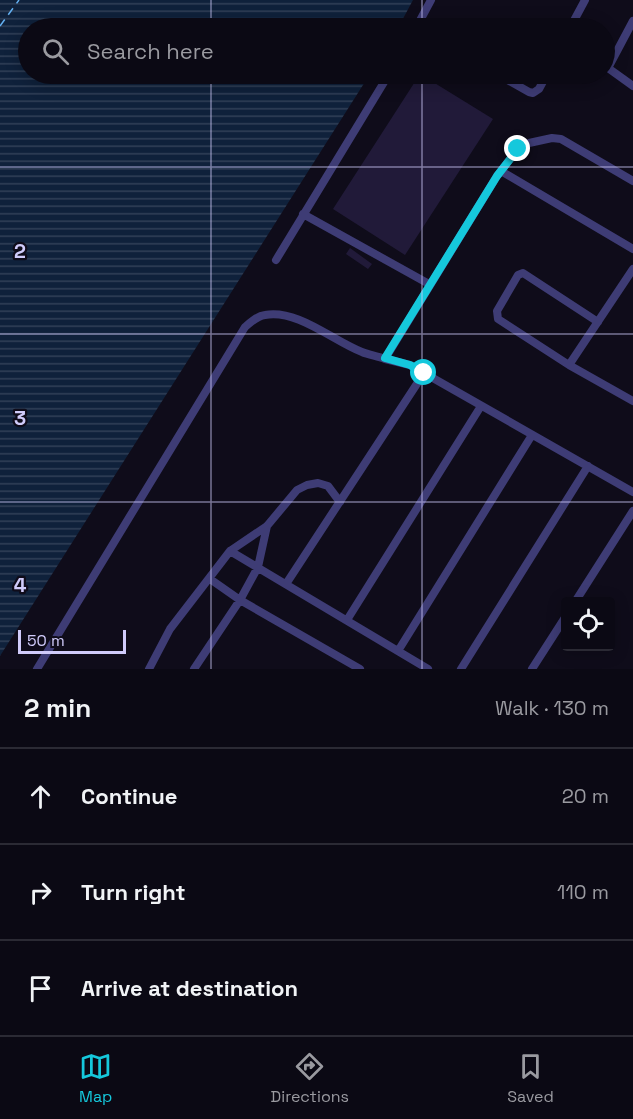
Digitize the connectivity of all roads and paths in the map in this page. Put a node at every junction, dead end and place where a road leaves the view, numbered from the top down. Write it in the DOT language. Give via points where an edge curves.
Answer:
graph roads {
  1 [pos="431,0"];
  2 [pos="585,0"];
  3 [pos="423,18"];
  4 [pos="575,18"];
  5 [pos="633,21"];
  6 [pos="615,55"];
  7 [pos="615,73"];
  8 [pos="383,84"];
  9 [pos="514,84"];
  10 [pos="541,84"];
  11 [pos="633,86"];
  12 [pos="501,171"];
  13 [pos="633,181"];
  14 [pos="303,214"];
  15 [pos="633,249"];
  16 [pos="276,260"];
  17 [pos="633,269"];
  18 [pos="429,284"];
  19 [pos="598,322"];
  20 [pos="385,358"];
  21 [pos="569,364"];
  22 [pos="424,373"];
  23 [pos="633,401"];
  24 [pos="481,406"];
  25 [pos="532,435"];
  26 [pos="588,466"];
  27 [pos="633,492"];
  28 [pos="340,501"];
  29 [pos="633,511"];
  30 [pos="267,526"];
  31 [pos="230,550"];
  32 [pos="258,567"];
  33 [pos="210,579"];
  34 [pos="286,584"];
  35 [pos="578,597"];
  36 [pos="240,600"];
  37 [pos="346,620"];
  38 [pos="561,624"];
  39 [pos="398,651"];
  40 [pos="346,660"];
  41 [pos="37,669"];
  42 [pos="149,669"];
  43 [pos="194,669"];
  44 [pos="340,669"];
  45 [pos="360,669"];
  46 [pos="428,669"];
  47 [pos="460,669"];
  48 [pos="532,669"];
  1 -- 3 [label="lane"];
  2 -- 4 [label="lane"];
  5 -- 6 [label="lane"];
  7 -- 11 [label="lane"];
  8 -- 14 [label="lane"];
  9 -- 10 [label="lane" via="533,93"];
  12 -- 13 [label="lane" via="518,149 552,138 561,139"];
  12 -- 15 [label="lane"];
  12 -- 18 [label="lane"];
  14 -- 16 [label="lane"];
  14 -- 18 [label="lane"];
  17 -- 19 [label="lane"];
  18 -- 20 [label="lane"];
  19 -- 21 [label="lane"];
  19 -- 21 [label="lane" via="523,273 518,275 497,311 498,319"];
  20 -- 22 [label="lane"];
  20 -- 41 [label="lane" via="361,352 306,322 284,316 266,314 245,327"];
  21 -- 23 [label="lane"];
  22 -- 24 [label="lane"];
  22 -- 28 [label="lane"];
  24 -- 25 [label="lane"];
  24 -- 37 [label="lane"];
  25 -- 26 [label="lane"];
  25 -- 39 [label="lane"];
  26 -- 27 [label="lane"];
  26 -- 47 [label="lane"];
  28 -- 30 [label="lane" via="328,486 307,485 297,490"];
  28 -- 34 [label="lane"];
  29 -- 35 [label="lane"];
  30 -- 31 [label="lane"];
  30 -- 32 [label="lane"];
  31 -- 32 [label="lane"];
  31 -- 33 [label="lane"];
  32 -- 34 [label="lane"];
  32 -- 36 [label="lane"];
  33 -- 36 [label="lane"];
  33 -- 42 [label="lane" via="170,629"];
  34 -- 37 [label="lane"];
  36 -- 40 [label="lane"];
  36 -- 43 [label="lane"];
  37 -- 39 [label="lane"];
  38 -- 48 [label="lane"];
  39 -- 46 [label="lane"];
  40 -- 44 [label="lane"];
  40 -- 45 [label="lane"];
}
